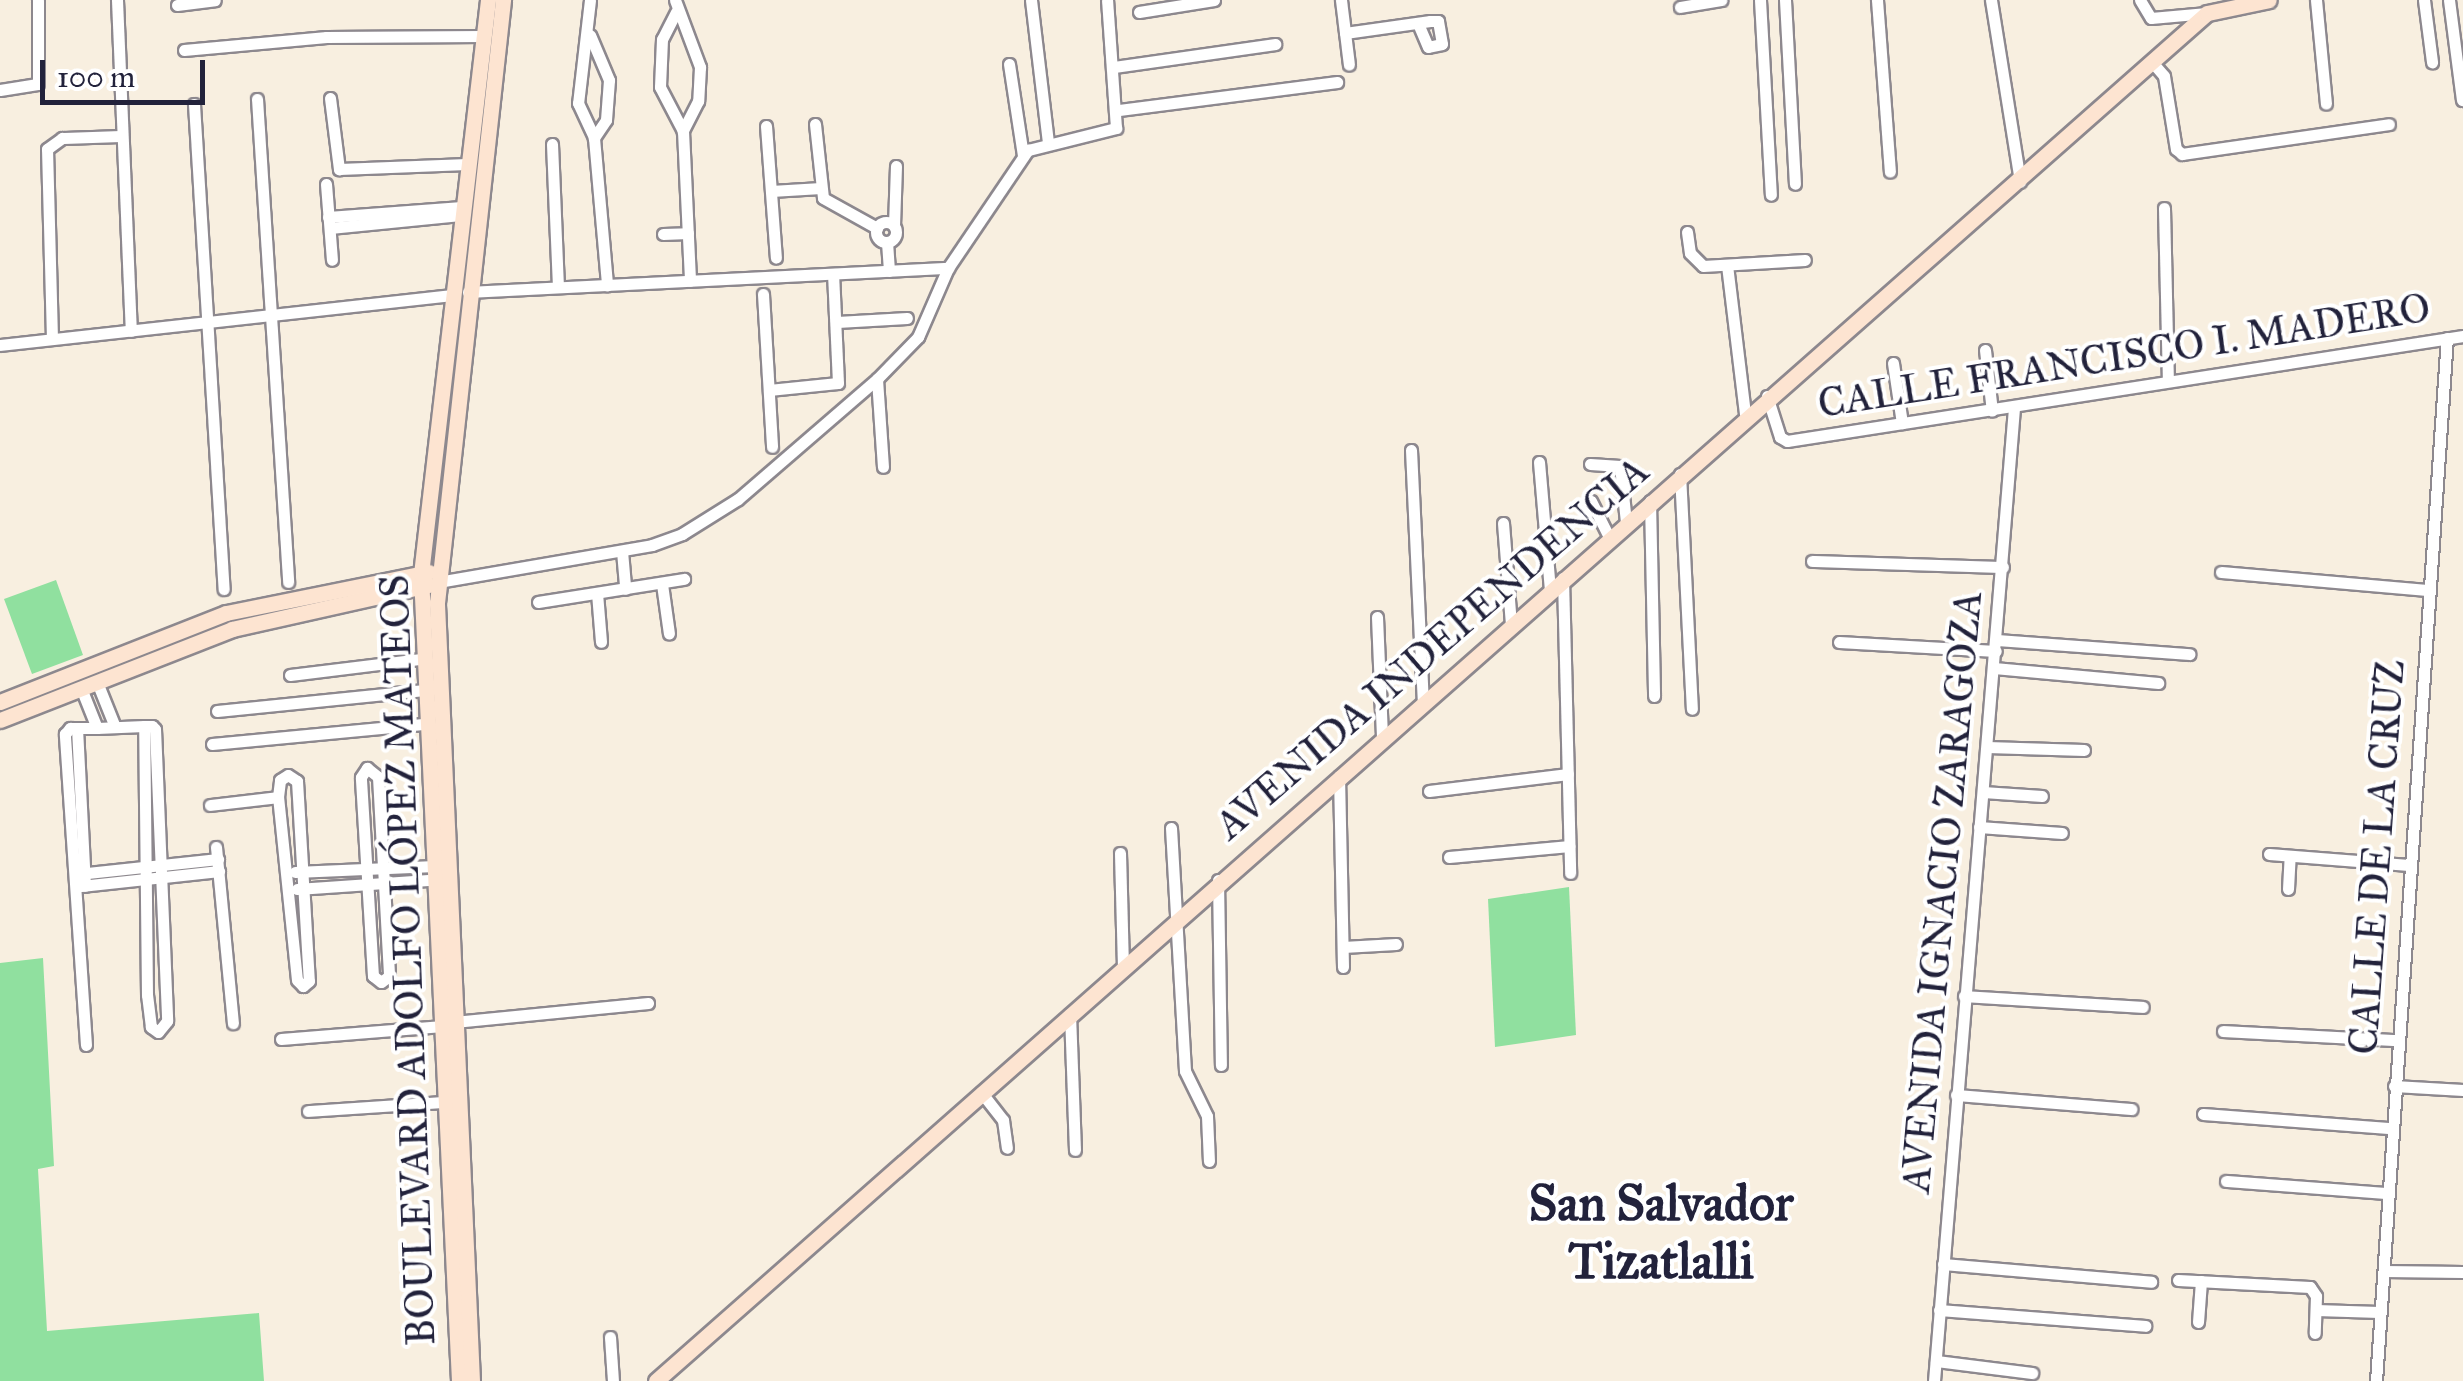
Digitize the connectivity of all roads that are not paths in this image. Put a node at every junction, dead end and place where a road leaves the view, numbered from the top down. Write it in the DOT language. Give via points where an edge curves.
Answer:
graph roads {
  1 [pos="38,0"];
  2 [pos="117,0"];
  3 [pos="215,0"];
  4 [pos="488,0"];
  5 [pos="503,0"];
  6 [pos="590,0"];
  7 [pos="1031,0"];
  8 [pos="1107,0"];
  9 [pos="1214,0"];
  10 [pos="1341,0"];
  11 [pos="1721,0"];
  12 [pos="1761,0"];
  13 [pos="1785,0"];
  14 [pos="1876,0"];
  15 [pos="1991,0"];
  16 [pos="2140,0"];
  17 [pos="2270,0"];
  18 [pos="2316,0"];
  19 [pos="2424,0"];
  20 [pos="2449,0"];
  21 [pos="2248,1"];
  22 [pos="177,5"];
  23 [pos="676,6"];
  24 [pos="1680,7"];
  25 [pos="1139,12"];
  26 [pos="2207,13"];
  27 [pos="1418,23"];
  28 [pos="1346,33"];
  29 [pos="590,35"];
  30 [pos="483,36"];
  31 [pos="1275,44"];
  32 [pos="184,50"];
  33 [pos="2152,62"];
  34 [pos="2432,62"];
  35 [pos="1009,64"];
  36 [pos="1349,65"];
  37 [pos="1114,67"];
  38 [pos="1337,82"];
  39 [pos="0,90"];
  40 [pos="330,98"];
  41 [pos="257,99"];
  42 [pos="2462,100"];
  43 [pos="194,104"];
  44 [pos="2326,104"];
  45 [pos="1119,110"];
  46 [pos="816,124"];
  47 [pos="2389,124"];
  48 [pos="766,126"];
  49 [pos="683,130"];
  50 [pos="122,136"];
  51 [pos="594,138"];
  52 [pos="1048,142"];
  53 [pos="552,144"];
  54 [pos="1023,155"];
  55 [pos="467,164"];
  56 [pos="896,166"];
  57 [pos="1890,172"];
  58 [pos="2020,182"];
  59 [pos="326,184"];
  60 [pos="1796,184"];
  61 [pos="821,188"];
  62 [pos="771,191"];
  63 [pos="1771,194"];
  64 [pos="2164,208"];
  65 [pos="461,211"];
  66 [pos="329,222"];
  67 [pos="894,226"];
  68 [pos="877,228"];
  69 [pos="1687,232"];
  70 [pos="688,233"];
  71 [pos="664,234"];
  72 [pos="887,242"];
  73 [pos="776,258"];
  74 [pos="332,260"];
  75 [pos="1805,260"];
  76 [pos="1726,265"];
  77 [pos="948,268"];
  78 [pos="889,270"];
  79 [pos="833,274"];
  80 [pos="690,281"];
  81 [pos="607,285"];
  82 [pos="558,287"];
  83 [pos="468,292"];
  84 [pos="450,294"];
  85 [pos="763,294"];
  86 [pos="270,316"];
  87 [pos="907,318"];
  88 [pos="837,322"];
  89 [pos="206,323"];
  90 [pos="131,332"];
  91 [pos="2463,336"];
  92 [pos="2447,338"];
  93 [pos="52,339"];
  94 [pos="0,345"];
  95 [pos="1985,350"];
  96 [pos="1893,364"];
  97 [pos="877,379"];
  98 [pos="2168,381"];
  99 [pos="769,390"];
  100 [pos="1767,395"];
  101 [pos="2014,408"];
  102 [pos="1992,411"];
  103 [pos="1745,414"];
  104 [pos="1902,424"];
  105 [pos="772,447"];
  106 [pos="1412,450"];
  107 [pos="1539,462"];
  108 [pos="1590,464"];
  109 [pos="883,468"];
  110 [pos="1680,473"];
  111 [pos="1591,500"];
  112 [pos="1650,500"];
  113 [pos="1626,522"];
  114 [pos="1503,523"];
  115 [pos="1609,538"];
  116 [pos="622,551"];
  117 [pos="1812,561"];
  118 [pos="2003,567"];
  119 [pos="2221,572"];
  120 [pos="444,576"];
  121 [pos="1563,578"];
  122 [pos="684,579"];
  123 [pos="421,581"];
  124 [pos="288,582"];
  125 [pos="662,584"];
  126 [pos="224,589"];
  127 [pos="626,590"];
  128 [pos="1550,590"];
  129 [pos="2427,590"];
  130 [pos="597,594"];
  131 [pos="538,602"];
  132 [pos="1377,617"];
  133 [pos="229,621"];
  134 [pos="1511,625"];
  135 [pos="670,634"];
  136 [pos="602,642"];
  137 [pos="1839,642"];
  138 [pos="1996,645"];
  139 [pos="2189,654"];
  140 [pos="421,659"];
  141 [pos="1994,668"];
  142 [pos="290,674"];
  143 [pos="2158,683"];
  144 [pos="89,685"];
  145 [pos="422,690"];
  146 [pos="1654,696"];
  147 [pos="1423,700"];
  148 [pos="0,702"];
  149 [pos="217,710"];
  150 [pos="1692,710"];
  151 [pos="0,720"];
  152 [pos="423,724"];
  153 [pos="149,726"];
  154 [pos="116,727"];
  155 [pos="97,728"];
  156 [pos="1382,736"];
  157 [pos="212,744"];
  158 [pos="1987,747"];
  159 [pos="2084,750"];
  160 [pos="1339,774"];
  161 [pos="1568,774"];
  162 [pos="1428,792"];
  163 [pos="1983,792"];
  164 [pos="2042,796"];
  165 [pos="278,797"];
  166 [pos="210,805"];
  167 [pos="1979,827"];
  168 [pos="1171,828"];
  169 [pos="2062,833"];
  170 [pos="1569,846"];
  171 [pos="1120,853"];
  172 [pos="2269,854"];
  173 [pos="2290,856"];
  174 [pos="1449,857"];
  175 [pos="2408,865"];
  176 [pos="366,867"];
  177 [pos="302,872"];
  178 [pos="162,873"];
  179 [pos="286,873"];
  180 [pos="1570,873"];
  181 [pos="148,875"];
  182 [pos="439,875"];
  183 [pos="383,876"];
  184 [pos="78,880"];
  185 [pos="1218,880"];
  186 [pos="367,884"];
  187 [pos="303,889"];
  188 [pos="288,890"];
  189 [pos="2288,890"];
  190 [pos="1176,918"];
  191 [pos="1396,944"];
  192 [pos="1343,946"];
  193 [pos="162,960"];
  194 [pos="146,962"];
  195 [pos="1123,966"];
  196 [pos="1343,966"];
  197 [pos="1964,996"];
  198 [pos="648,1002"];
  199 [pos="2144,1007"];
  200 [pos="1070,1013"];
  201 [pos="234,1023"];
  202 [pos="448,1024"];
  203 [pos="2223,1031"];
  204 [pos="281,1039"];
  205 [pos="2397,1040"];
  206 [pos="86,1045"];
  207 [pos="1220,1066"];
  208 [pos="2394,1086"];
  209 [pos="2463,1090"];
  210 [pos="981,1092"];
  211 [pos="1956,1094"];
  212 [pos="445,1102"];
  213 [pos="2131,1108"];
  214 [pos="308,1111"];
  215 [pos="2203,1114"];
  216 [pos="2391,1128"];
  217 [pos="1007,1148"];
  218 [pos="1075,1150"];
  219 [pos="1210,1161"];
  220 [pos="2226,1181"];
  221 [pos="2387,1193"];
  222 [pos="1942,1264"];
  223 [pos="2384,1270"];
  224 [pos="2463,1272"];
  225 [pos="2178,1280"];
  226 [pos="2202,1281"];
  227 [pos="2151,1282"];
  228 [pos="1939,1310"];
  229 [pos="2316,1310"];
  230 [pos="2380,1312"];
  231 [pos="2198,1322"];
  232 [pos="2145,1326"];
  233 [pos="2315,1333"];
  234 [pos="610,1337"];
  235 [pos="1936,1361"];
  236 [pos="2032,1373"];
  237 [pos="459,1381"];
  238 [pos="472,1381"];
  239 [pos="613,1381"];
  240 [pos="656,1381"];
  241 [pos="1934,1381"];
  242 [pos="2376,1381"];
  1 -- 39 [label="street" via="38,84"];
  2 -- 50 [label="street"];
  3 -- 22 [label="street"];
  4 -- 30 [label="street, BOULEVARD ADOLFO LÓPEZ MATEOS"];
  5 -- 83 [label="street, BOULEVARD ADOLFO LÓPEZ MATEOS"];
  6 -- 29 [label="street"];
  7 -- 52 [label="street"];
  8 -- 37 [label="street"];
  9 -- 25 [label="street"];
  10 -- 28 [label="street"];
  11 -- 24 [label="street"];
  12 -- 63 [label="street"];
  13 -- 60 [label="street"];
  14 -- 57 [label="street"];
  15 -- 58 [label="street"];
  16 -- 26 [label="street" via="2150,18"];
  17 -- 21 [label="street, AVENIDA INDEPENDENCIA"];
  18 -- 44 [label="street"];
  19 -- 34 [label="street"];
  20 -- 42 [label="street"];
  21 -- 26 [label="street, AVENIDA INDEPENDENCIA"];
  23 -- 49 [label="street" via="700,68 698,101"];
  23 -- 49 [label="street" via="662,40 660,86"];
  26 -- 33 [label="street, AVENIDA INDEPENDENCIA"];
  27 -- 28 [label="street"];
  28 -- 36 [label="street"];
  29 -- 51 [label="street" via="580,57 578,103"];
  29 -- 51 [label="street" via="610,80 606,120"];
  30 -- 32 [label="street" via="326,37"];
  30 -- 55 [label="street, BOULEVARD ADOLFO LÓPEZ MATEOS"];
  31 -- 37 [label="street"];
  33 -- 47 [label="street" via="2164,76 2182,154"];
  33 -- 58 [label="street, AVENIDA INDEPENDENCIA"];
  35 -- 54 [label="street"];
  37 -- 45 [label="street"];
  38 -- 45 [label="street"];
  40 -- 55 [label="street" via="338,169"];
  41 -- 86 [label="street"];
  43 -- 89 [label="street"];
  45 -- 52 [label="street" via="1112,131"];
  46 -- 61 [label="street"];
  48 -- 62 [label="street"];
  49 -- 70 [label="street"];
  50 -- 90 [label="street"];
  50 -- 93 [label="street" via="62,138 46,150"];
  51 -- 81 [label="street"];
  52 -- 54 [label="street"];
  53 -- 82 [label="street"];
  54 -- 77 [label="street"];
  55 -- 65 [label="street, BOULEVARD ADOLFO LÓPEZ MATEOS"];
  56 -- 67 [label="street"];
  58 -- 100 [label="street, AVENIDA INDEPENDENCIA"];
  59 -- 66 [label="street"];
  61 -- 62 [label="street"];
  61 -- 68 [label="street" via="828,205"];
  62 -- 73 [label="street"];
  64 -- 98 [label="street"];
  65 -- 66 [label="street"];
  65 -- 84 [label="street, BOULEVARD ADOLFO LÓPEZ MATEOS"];
  66 -- 74 [label="street"];
  67 -- 68 [label="street"];
  67 -- 72 [label="street"];
  68 -- 72 [label="street" via="878,239"];
  69 -- 76 [label="street" via="1695,262"];
  70 -- 71 [label="street"];
  70 -- 80 [label="street"];
  72 -- 78 [label="street"];
  75 -- 76 [label="street"];
  76 -- 103 [label="street"];
  77 -- 78 [label="street"];
  77 -- 97 [label="street" via="918,337"];
  78 -- 79 [label="street"];
  79 -- 80 [label="street"];
  79 -- 88 [label="street"];
  80 -- 81 [label="street"];
  81 -- 82 [label="street"];
  82 -- 83 [label="street"];
  83 -- 120 [label="street, BOULEVARD ADOLFO LÓPEZ MATEOS"];
  84 -- 86 [label="street"];
  84 -- 123 [label="street, BOULEVARD ADOLFO LÓPEZ MATEOS"];
  85 -- 99 [label="street"];
  86 -- 89 [label="street"];
  86 -- 124 [label="street"];
  87 -- 88 [label="street"];
  88 -- 99 [label="street" via="838,383"];
  89 -- 90 [label="street"];
  89 -- 126 [label="street"];
  90 -- 93 [label="street"];
  91 -- 92 [label="street, CALLE FRANCISCO I. MADERO"];
  92 -- 98 [label="street, CALLE FRANCISCO I. MADERO"];
  92 -- 129 [label="street, CALLE DE LA CRUZ"];
  93 -- 94 [label="street"];
  95 -- 102 [label="street"];
  96 -- 104 [label="street"];
  97 -- 109 [label="street"];
  97 -- 116 [label="street" via="713,517 682,534"];
  98 -- 101 [label="street, CALLE FRANCISCO I. MADERO"];
  99 -- 105 [label="street"];
  100 -- 103 [label="street, AVENIDA INDEPENDENCIA"];
  100 -- 104 [label="street, CALLE FRANCISCO I. MADERO" via="1784,440"];
  101 -- 102 [label="street, CALLE FRANCISCO I. MADERO"];
  101 -- 118 [label="street, AVENIDA IGNACIO ZARAGOZA"];
  102 -- 104 [label="street, CALLE FRANCISCO I. MADERO"];
  103 -- 110 [label="street, AVENIDA INDEPENDENCIA"];
  106 -- 147 [label="street"];
  107 -- 128 [label="street"];
  108 -- 113 [label="street" via="1620,466"];
  110 -- 112 [label="street, AVENIDA INDEPENDENCIA"];
  110 -- 150 [label="street"];
  111 -- 115 [label="street"];
  112 -- 113 [label="street, AVENIDA INDEPENDENCIA"];
  112 -- 146 [label="street"];
  113 -- 115 [label="street, AVENIDA INDEPENDENCIA"];
  114 -- 134 [label="street"];
  115 -- 121 [label="street, AVENIDA INDEPENDENCIA"];
  116 -- 120 [label="street"];
  116 -- 127 [label="street"];
  117 -- 118 [label="street"];
  118 -- 138 [label="street, AVENIDA IGNACIO ZARAGOZA"];
  119 -- 129 [label="street"];
  120 -- 123 [label="street"];
  120 -- 182 [label="street, BOULEVARD ADOLFO LÓPEZ MATEOS"];
  121 -- 128 [label="street, AVENIDA INDEPENDENCIA"];
  121 -- 161 [label="street"];
  122 -- 125 [label="street"];
  123 -- 133 [label="street"];
  123 -- 140 [label="street, BOULEVARD ADOLFO LÓPEZ MATEOS"];
  125 -- 127 [label="street"];
  125 -- 135 [label="street"];
  127 -- 130 [label="street"];
  128 -- 134 [label="street, AVENIDA INDEPENDENCIA"];
  129 -- 175 [label="street, CALLE DE LA CRUZ"];
  130 -- 131 [label="street"];
  130 -- 136 [label="street"];
  132 -- 156 [label="street"];
  133 -- 144 [label="street"];
  133 -- 148 [label="street"];
  134 -- 147 [label="street, AVENIDA INDEPENDENCIA"];
  137 -- 138 [label="street"];
  138 -- 139 [label="street"];
  138 -- 141 [label="street, AVENIDA IGNACIO ZARAGOZA"];
  140 -- 142 [label="street"];
  140 -- 145 [label="street, BOULEVARD ADOLFO LÓPEZ MATEOS"];
  141 -- 143 [label="street"];
  141 -- 158 [label="street, AVENIDA IGNACIO ZARAGOZA"];
  144 -- 151 [label="street"];
  144 -- 154 [label="street"];
  144 -- 155 [label="street"];
  145 -- 149 [label="street"];
  145 -- 152 [label="street, BOULEVARD ADOLFO LÓPEZ MATEOS"];
  147 -- 156 [label="street, AVENIDA INDEPENDENCIA"];
  152 -- 157 [label="street"];
  152 -- 182 [label="street, BOULEVARD ADOLFO LÓPEZ MATEOS"];
  153 -- 154 [label="street"];
  153 -- 178 [label="street"];
  153 -- 181 [label="street"];
  154 -- 155 [label="street"];
  155 -- 184 [label="street" via="71,730"];
  156 -- 160 [label="street, AVENIDA INDEPENDENCIA"];
  158 -- 159 [label="street"];
  158 -- 163 [label="street, AVENIDA IGNACIO ZARAGOZA"];
  160 -- 185 [label="street, AVENIDA INDEPENDENCIA"];
  160 -- 192 [label="street"];
  161 -- 162 [label="street"];
  161 -- 170 [label="street"];
  163 -- 164 [label="street"];
  163 -- 167 [label="street, AVENIDA IGNACIO ZARAGOZA"];
  165 -- 166 [label="street"];
  165 -- 177 [label="street" via="280,780 295,778"];
  165 -- 179 [label="street"];
  167 -- 169 [label="street"];
  167 -- 197 [label="street, AVENIDA IGNACIO ZARAGOZA"];
  168 -- 190 [label="street"];
  170 -- 174 [label="street"];
  170 -- 180 [label="street"];
  171 -- 195 [label="street"];
  172 -- 173 [label="street"];
  173 -- 175 [label="street"];
  173 -- 189 [label="street"];
  175 -- 205 [label="street, CALLE DE LA CRUZ"];
  176 -- 177 [label="street"];
  176 -- 183 [label="street"];
  176 -- 183 [label="street" via="361,777 372,768 378,774"];
  176 -- 186 [label="street"];
  177 -- 179 [label="street"];
  177 -- 187 [label="street"];
  178 -- 181 [label="street"];
  178 -- 193 [label="street"];
  178 -- 201 [label="street" via="218,859"];
  179 -- 188 [label="street"];
  181 -- 184 [label="street"];
  181 -- 194 [label="street"];
  182 -- 183 [label="street"];
  182 -- 202 [label="street, BOULEVARD ADOLFO LÓPEZ MATEOS"];
  183 -- 186 [label="street"];
  183 -- 186 [label="street" via="388,976 381,982 373,976"];
  184 -- 206 [label="street"];
  185 -- 190 [label="street, AVENIDA INDEPENDENCIA"];
  185 -- 207 [label="street"];
  186 -- 187 [label="street"];
  187 -- 188 [label="street"];
  187 -- 188 [label="street" via="309,981 303,986"];
  190 -- 195 [label="street, AVENIDA INDEPENDENCIA"];
  190 -- 219 [label="street" via="1185,1071 1206,1116"];
  191 -- 192 [label="street"];
  192 -- 196 [label="street"];
  193 -- 194 [label="street"];
  193 -- 194 [label="street" via="167,1021 158,1032 149,1022"];
  195 -- 200 [label="street, AVENIDA INDEPENDENCIA"];
  197 -- 199 [label="street"];
  197 -- 211 [label="street, AVENIDA IGNACIO ZARAGOZA"];
  198 -- 202 [label="street"];
  200 -- 210 [label="street, AVENIDA INDEPENDENCIA"];
  200 -- 218 [label="street"];
  202 -- 204 [label="street"];
  202 -- 212 [label="street, BOULEVARD ADOLFO LÓPEZ MATEOS"];
  202 -- 238 [label="street, BOULEVARD ADOLFO LÓPEZ MATEOS"];
  203 -- 205 [label="street"];
  205 -- 208 [label="street, CALLE DE LA CRUZ"];
  208 -- 209 [label="street"];
  208 -- 216 [label="street, CALLE DE LA CRUZ"];
  210 -- 217 [label="street" via="1003,1120"];
  210 -- 240 [label="street, AVENIDA INDEPENDENCIA"];
  211 -- 213 [label="street"];
  211 -- 222 [label="street, AVENIDA IGNACIO ZARAGOZA"];
  212 -- 214 [label="street"];
  212 -- 237 [label="street, BOULEVARD ADOLFO LÓPEZ MATEOS"];
  215 -- 216 [label="street"];
  216 -- 221 [label="street, CALLE DE LA CRUZ"];
  220 -- 221 [label="street"];
  221 -- 223 [label="street, CALLE DE LA CRUZ"];
  222 -- 227 [label="street"];
  222 -- 228 [label="street, AVENIDA IGNACIO ZARAGOZA"];
  223 -- 224 [label="street"];
  223 -- 230 [label="street, CALLE DE LA CRUZ"];
  225 -- 226 [label="street"];
  226 -- 229 [label="street" via="2310,1287"];
  226 -- 231 [label="street"];
  228 -- 232 [label="street"];
  228 -- 235 [label="street, AVENIDA IGNACIO ZARAGOZA"];
  229 -- 230 [label="street"];
  229 -- 233 [label="street"];
  230 -- 242 [label="street, CALLE DE LA CRUZ"];
  234 -- 239 [label="street"];
  235 -- 236 [label="street"];
  235 -- 241 [label="street, AVENIDA IGNACIO ZARAGOZA"];
}
